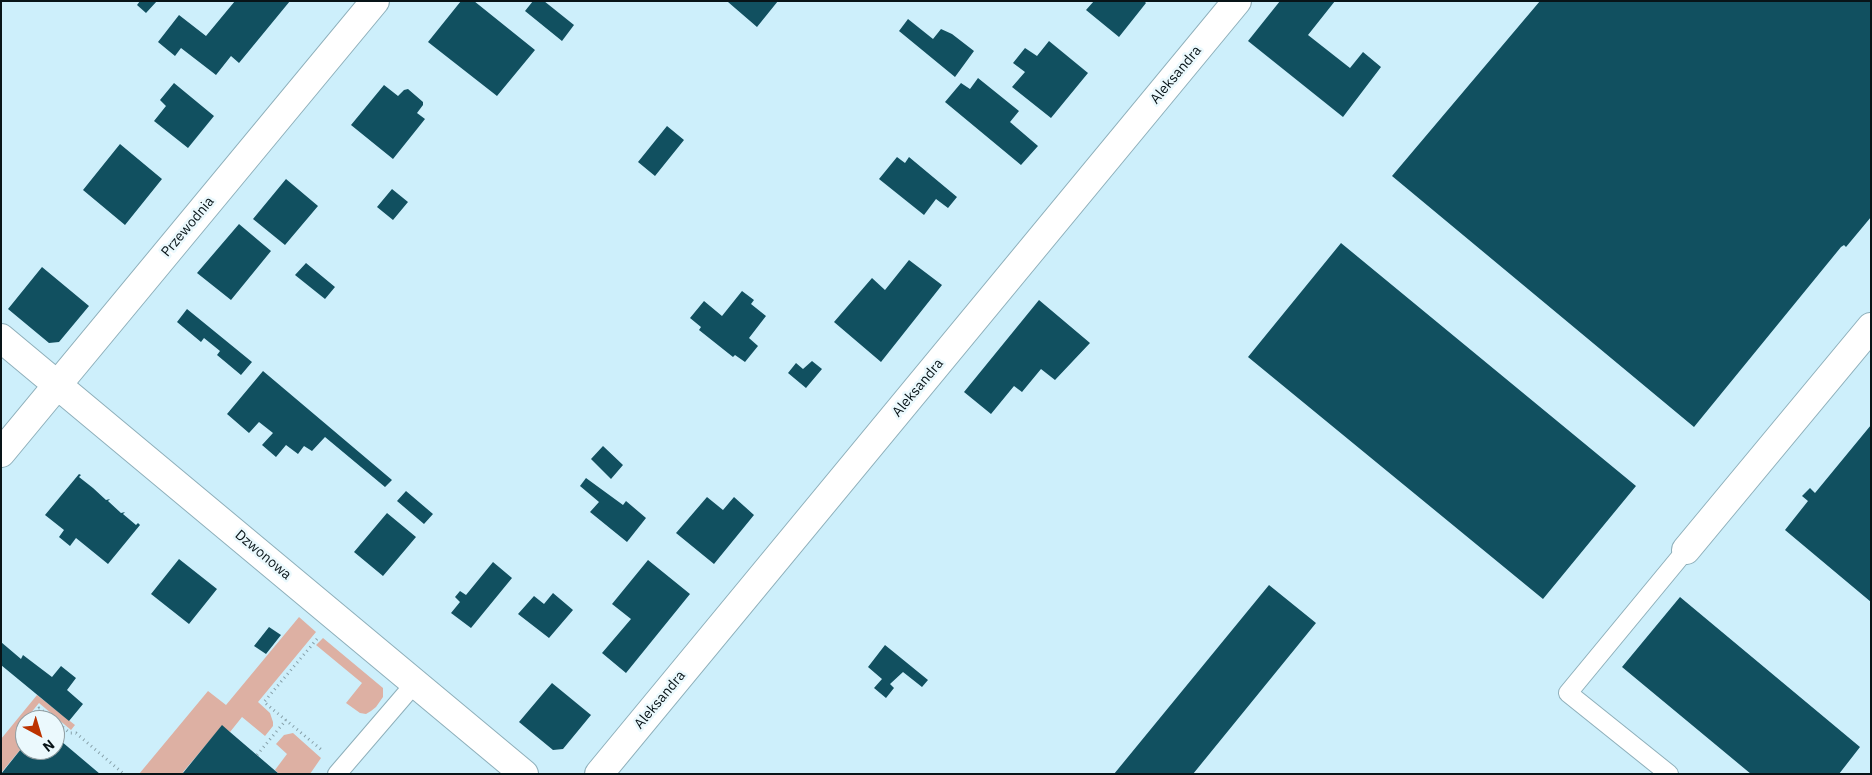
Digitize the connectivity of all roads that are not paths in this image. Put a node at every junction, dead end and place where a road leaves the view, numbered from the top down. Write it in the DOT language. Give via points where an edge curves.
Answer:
graph roads {
  1 [pos="375,1"];
  2 [pos="1237,1"];
  3 [pos="1871,326"];
  4 [pos="1,338"];
  5 [pos="58,385"];
  6 [pos="1,453"];
  7 [pos="1686,550"];
  8 [pos="416,682"];
  9 [pos="337,774"];
  10 [pos="524,774"];
  11 [pos="599,774"];
  12 [pos="1669,774"];
  1 -- 5 [label="street, Przewodnia"];
  2 -- 11 [label="street, Aleksandra"];
  3 -- 7 [label="street"];
  4 -- 5 [label="street, Dzwonowa"];
  5 -- 6 [label="street, Przewodnia"];
  5 -- 8 [label="street, Dzwonowa"];
  7 -- 12 [label="lane" via="1568,693"];
  8 -- 9 [label="lane"];
  8 -- 10 [label="street, Dzwonowa"];
}
